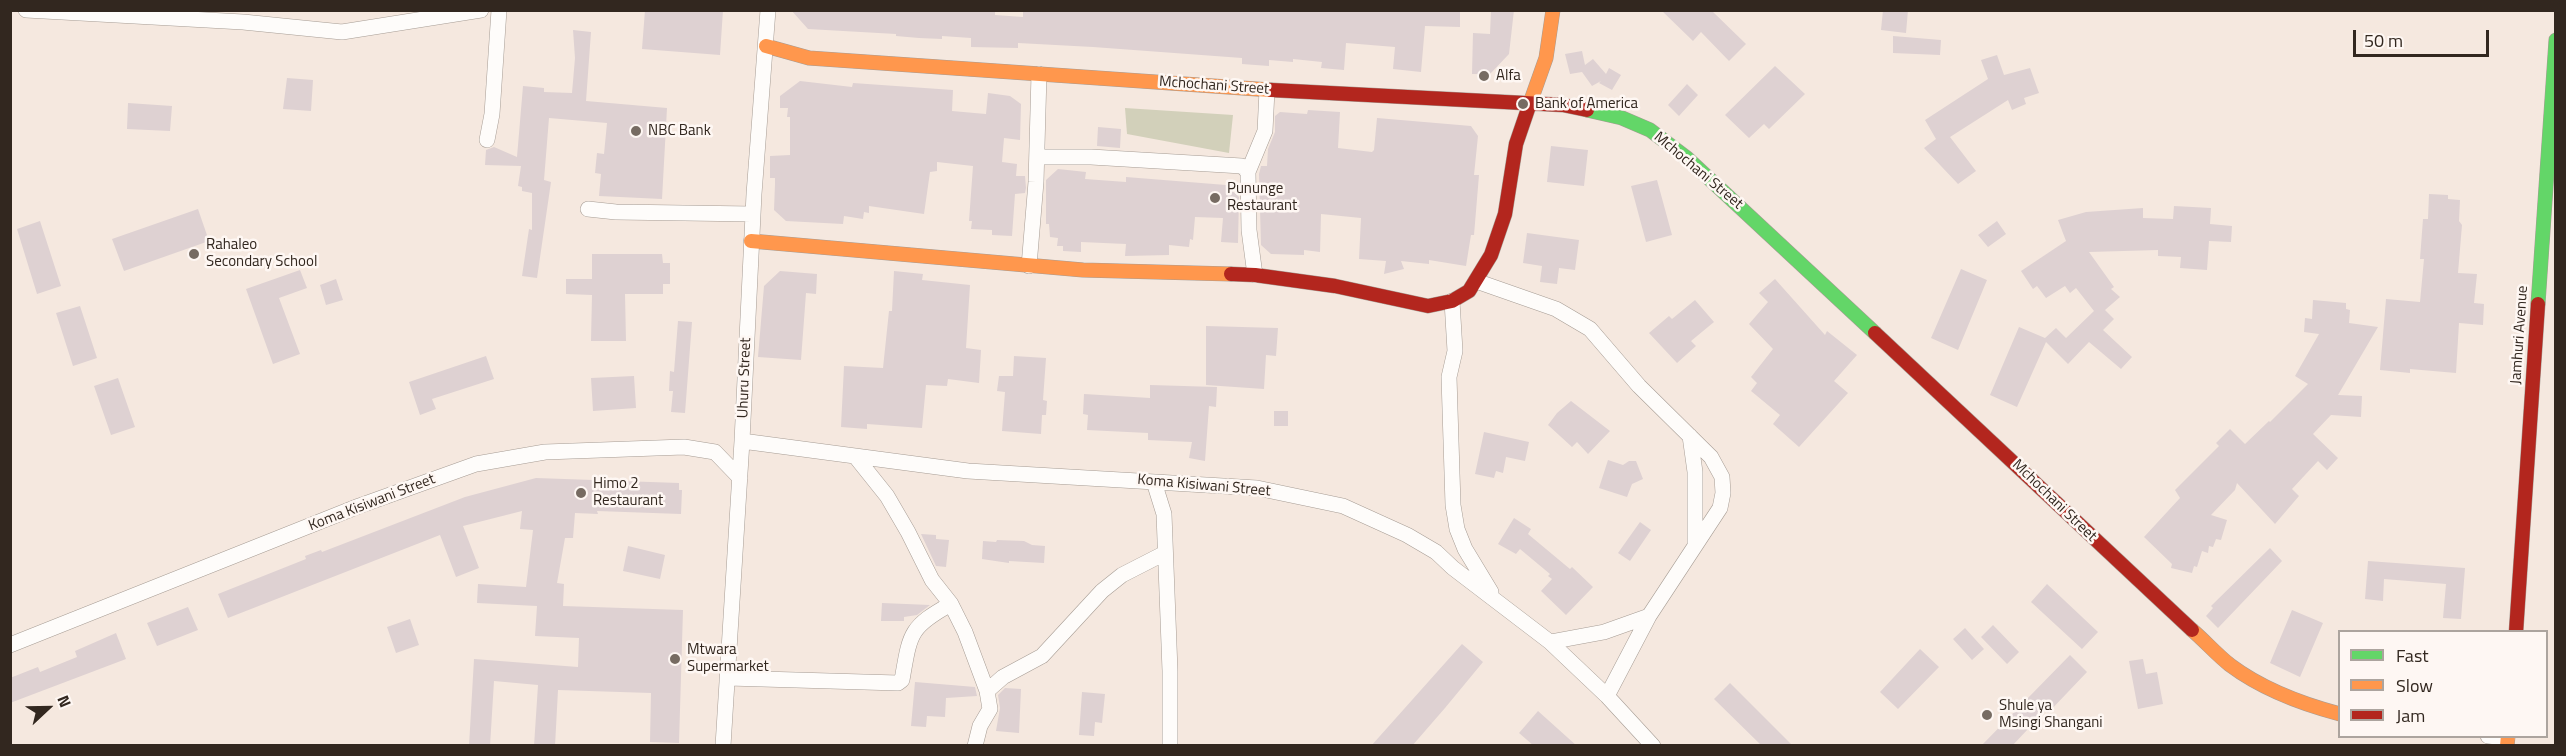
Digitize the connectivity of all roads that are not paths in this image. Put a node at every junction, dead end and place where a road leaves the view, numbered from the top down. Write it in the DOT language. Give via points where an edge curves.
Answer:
graph roads {
  1 [pos="26,10"];
  2 [pos="481,10"];
  3 [pos="499,10"];
  4 [pos="768,10"];
  5 [pos="1553,10"];
  6 [pos="2556,40"];
  7 [pos="766,46"];
  8 [pos="1039,74"];
  9 [pos="1267,90"];
  10 [pos="1530,104"];
  11 [pos="487,140"];
  12 [pos="1037,158"];
  13 [pos="1248,172"];
  14 [pos="588,209"];
  15 [pos="752,214"];
  16 [pos="751,241"];
  17 [pos="1029,266"];
  18 [pos="1255,275"];
  19 [pos="1476,281"];
  20 [pos="1452,301"];
  21 [pos="1690,436"];
  22 [pos="742,441"];
  23 [pos="855,456"];
  24 [pos="740,478"];
  25 [pos="1154,482"];
  26 [pos="1695,543"];
  27 [pos="1165,554"];
  28 [pos="1494,597"];
  29 [pos="951,604"];
  30 [pos="1648,616"];
  31 [pos="2516,630"];
  32 [pos="1550,642"];
  33 [pos="10,645"];
  34 [pos="728,678"];
  35 [pos="987,691"];
  36 [pos="1607,696"];
  37 [pos="2338,713"];
  38 [pos="723,746"];
  39 [pos="975,746"];
  40 [pos="1170,746"];
  41 [pos="1653,746"];
  1 -- 2 [label="street" via="243,22 342,32"];
  3 -- 11 [label="street"];
  4 -- 7 [label="street, Uhuru Street"];
  5 -- 10 [label="street" via="1546,58"];
  6 -- 31 [label="street, Jamhuri Avenue"];
  7 -- 8 [label="street, Mchochani Street" via="809,58"];
  7 -- 15 [label="street, Uhuru Street"];
  8 -- 9 [label="street, Mchochani Street"];
  8 -- 12 [label="street"];
  9 -- 10 [label="street, Mchochani Street" via="1401,94"];
  9 -- 13 [label="street" via="1265,130"];
  10 -- 19 [label="street" via="1516,144 1505,214 1491,255"];
  10 -- 37 [label="street, Mchochani Street" via="1600,112 1650,130 1665,141 2229,664 2288,698"];
  12 -- 13 [label="street" via="1091,157 1242,166"];
  12 -- 17 [label="street"];
  13 -- 18 [label="street"];
  14 -- 15 [label="street"];
  15 -- 16 [label="street, Uhuru Street"];
  16 -- 17 [label="street"];
  16 -- 22 [label="street, Uhuru Street"];
  17 -- 18 [label="street"];
  18 -- 20 [label="street" via="1335,286 1428,306"];
  19 -- 20 [label="street" via="1470,291"];
  19 -- 21 [label="street" via="1578,320"];
  20 -- 28 [label="street" via="1455,351 1449,377 1453,505 1465,549"];
  21 -- 26 [label="street" via="1695,472"];
  21 -- 26 [label="street" via="1712,456 1723,486 1720,508"];
  22 -- 23 [label="street, Koma Kisiwani Street"];
  22 -- 24 [label="street, Uhuru Street"];
  23 -- 25 [label="street, Koma Kisiwani Street" via="968,471"];
  23 -- 29 [label="street" via="887,496 932,580"];
  24 -- 33 [label="street, Koma Kisiwani Street" via="716,452 684,447 545,452 476,464 359,506"];
  24 -- 34 [label="street, Uhuru Street"];
  25 -- 27 [label="street" via="1164,514"];
  25 -- 28 [label="street, Koma Kisiwani Street" via="1257,488 1343,506 1437,552"];
  26 -- 30 [label="street"];
  27 -- 35 [label="street" via="1122,575 1042,656 1003,677"];
  27 -- 40 [label="street"];
  28 -- 32 [label="street, Koma Kisiwani Street"];
  29 -- 34 [label="street" via="920,624 910,641 898,684"];
  29 -- 35 [label="street"];
  30 -- 32 [label="street" via="1604,632"];
  30 -- 36 [label="street"];
  32 -- 36 [label="street, Koma Kisiwani Street"];
  34 -- 38 [label="street, Uhuru Street"];
  35 -- 39 [label="street" via="990,709"];
  36 -- 41 [label="street, Koma Kisiwani Street"];
}
